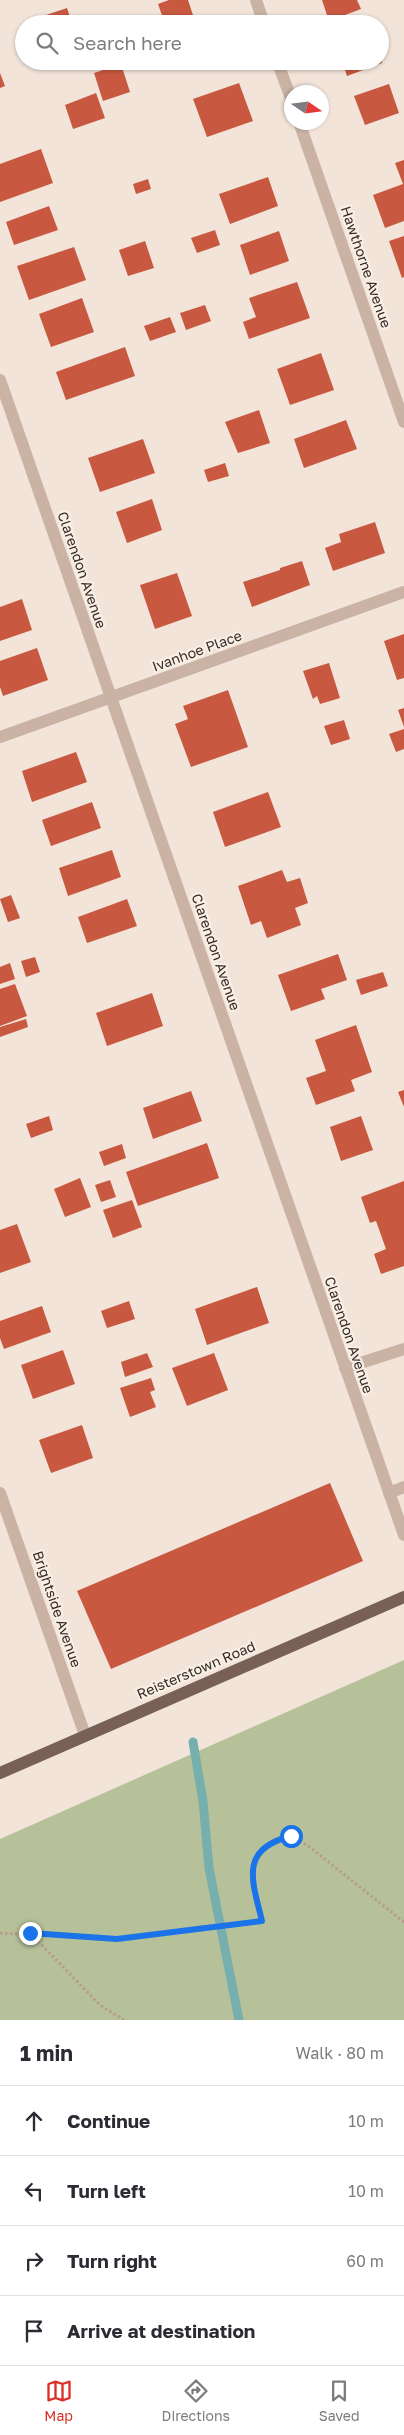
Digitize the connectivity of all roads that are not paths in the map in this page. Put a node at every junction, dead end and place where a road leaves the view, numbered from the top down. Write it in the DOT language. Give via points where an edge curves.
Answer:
graph roads {
  1 [pos="256,0"];
  2 [pos="261,15"];
  3 [pos="281,70"];
  4 [pos="286,85"];
  5 [pos="302,130"];
  6 [pos="0,380"];
  7 [pos="404,422"];
  8 [pos="404,592"];
  9 [pos="111,698"];
  10 [pos="0,737"];
  11 [pos="404,1349"];
  12 [pos="345,1368"];
  13 [pos="404,1487"];
  14 [pos="0,1493"];
  15 [pos="389,1493"];
  16 [pos="404,1535"];
  17 [pos="404,1597"];
  18 [pos="85,1735"];
  19 [pos="0,1773"];
  1 -- 2 [label="street"];
  3 -- 4 [label="street"];
  5 -- 7 [label="street, Hawthorne Avenue"];
  6 -- 9 [label="street, Clarendon Avenue"];
  8 -- 9 [label="street, Ivanhoe Place"];
  9 -- 10 [label="street, Ivanhoe Place"];
  9 -- 12 [label="street, Clarendon Avenue"];
  11 -- 12 [label="street"];
  12 -- 15 [label="street, Clarendon Avenue"];
  13 -- 15 [label="street"];
  14 -- 18 [label="street, Brightside Avenue"];
  15 -- 16 [label="street, Clarendon Avenue"];
  17 -- 18 [label="main road, Reisterstown Road"];
  18 -- 19 [label="main road, Reisterstown Road"];
}
